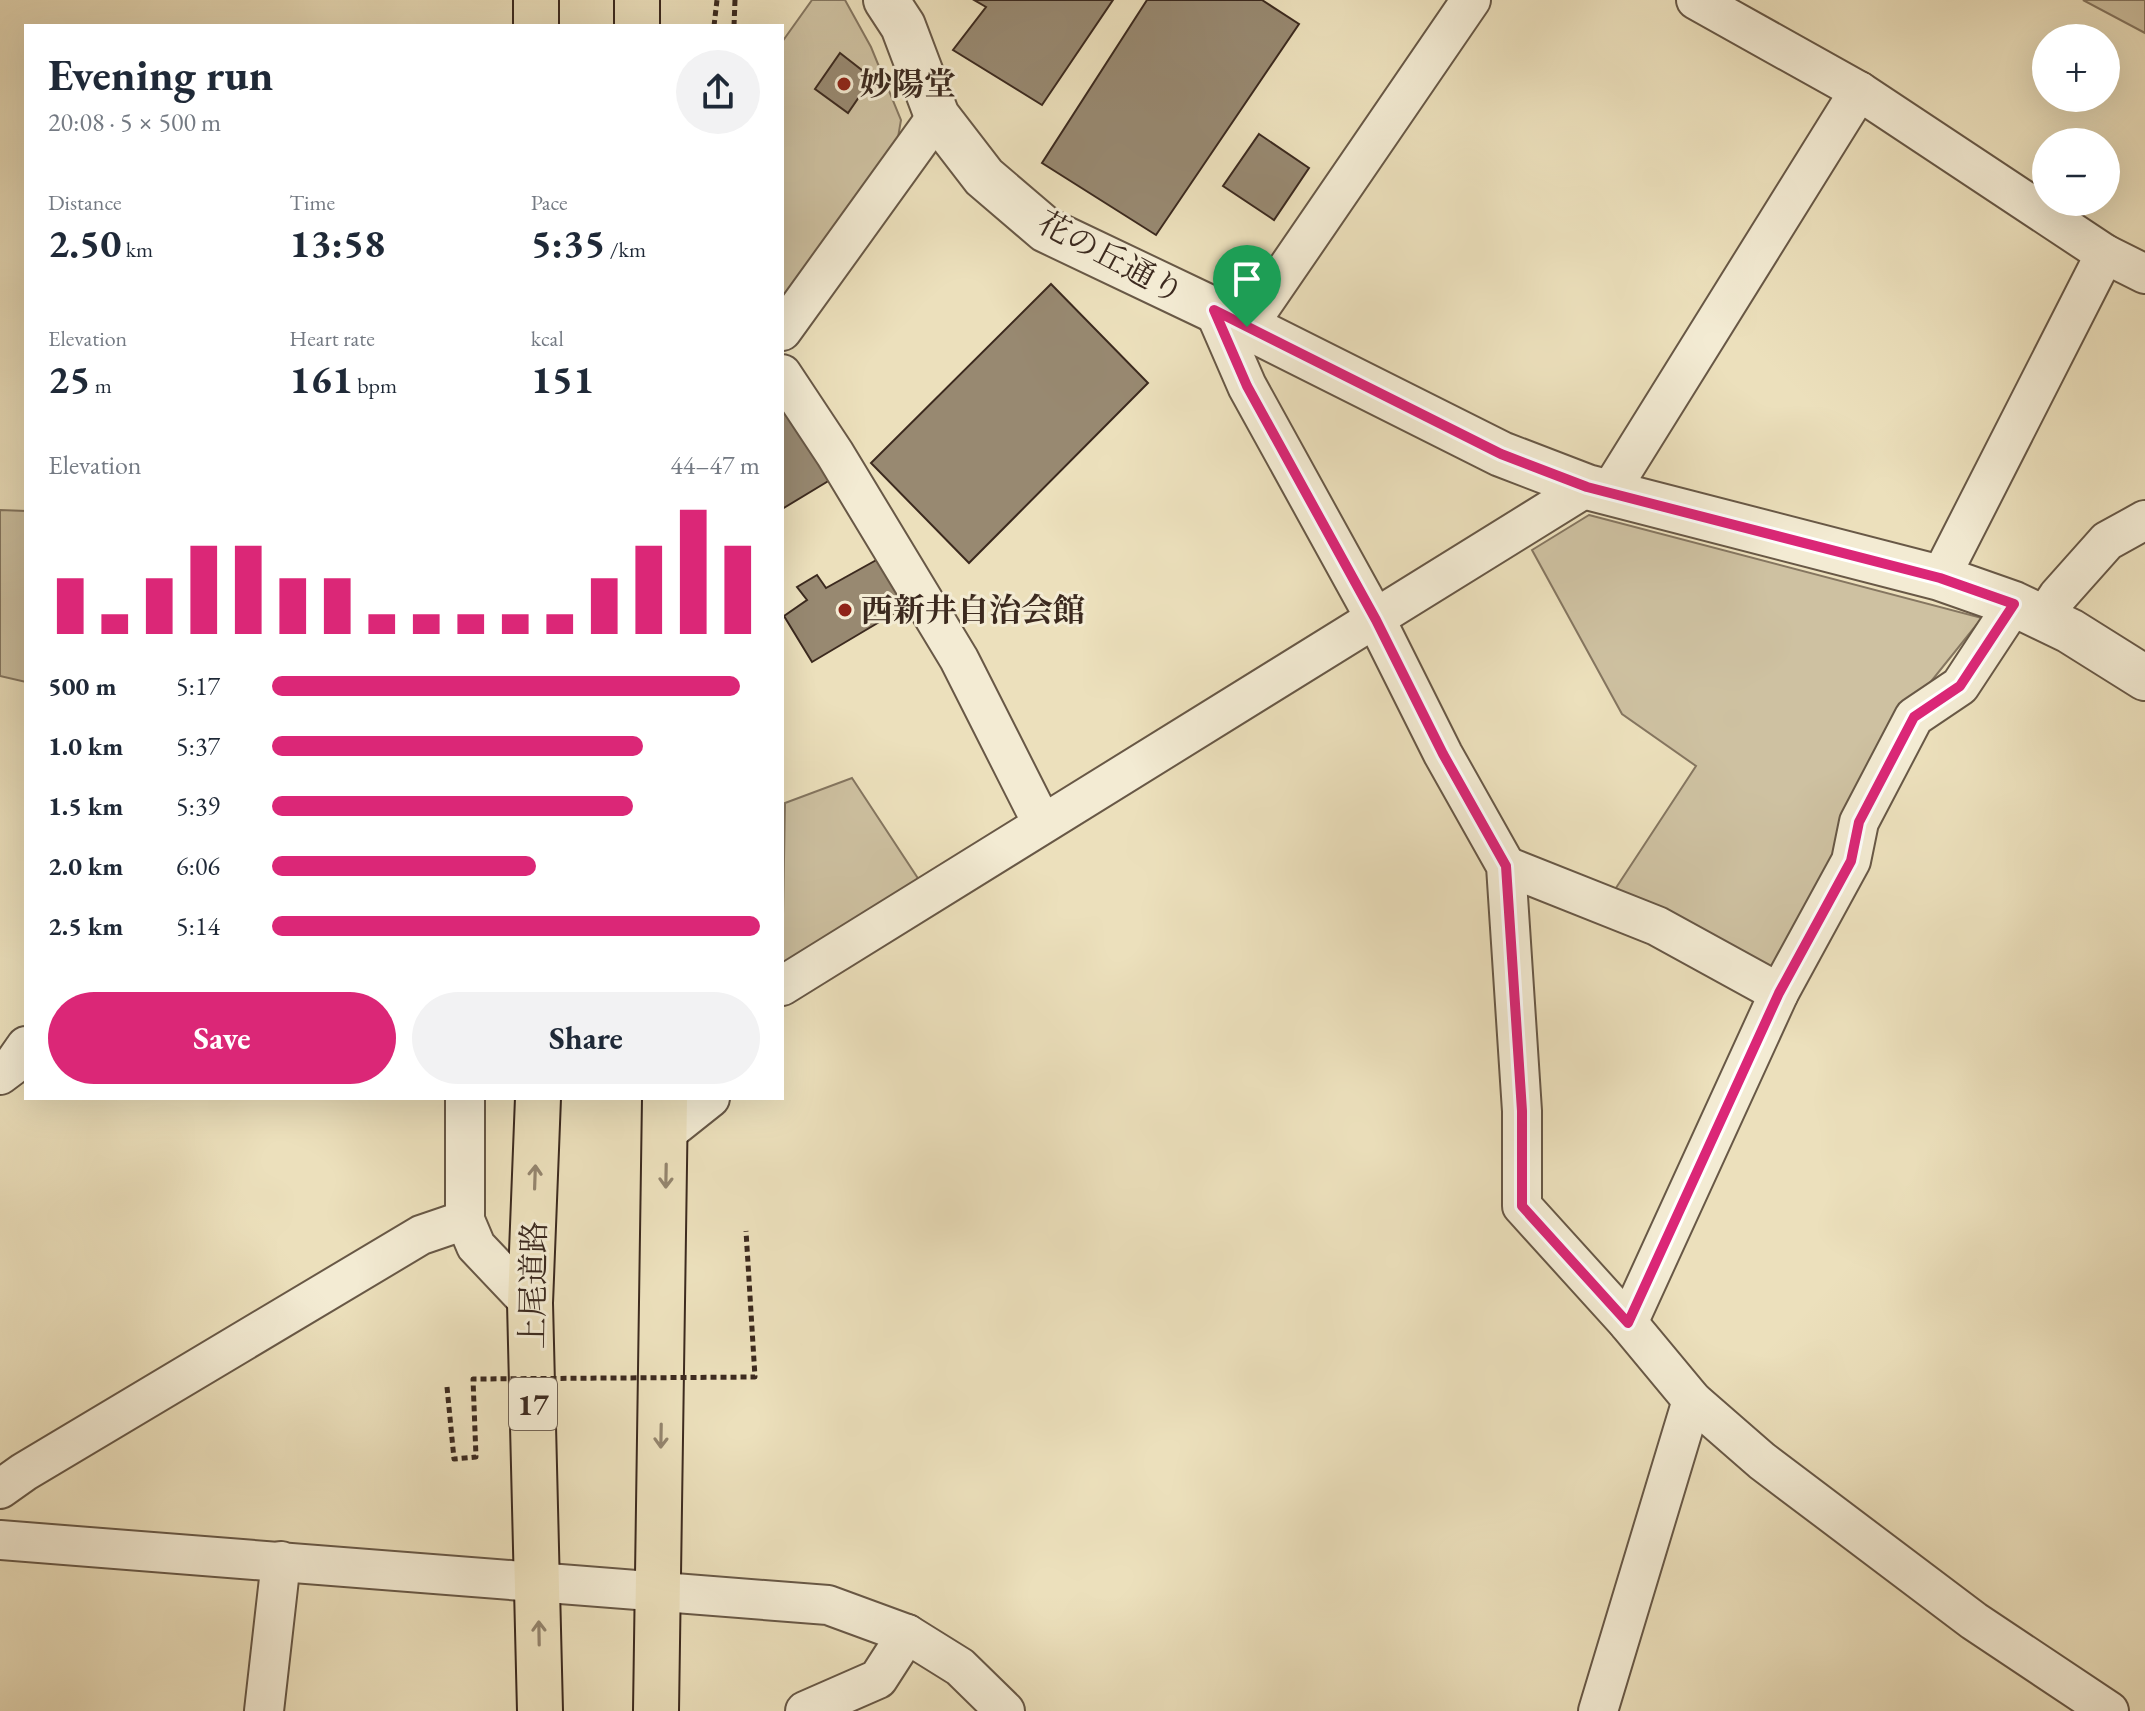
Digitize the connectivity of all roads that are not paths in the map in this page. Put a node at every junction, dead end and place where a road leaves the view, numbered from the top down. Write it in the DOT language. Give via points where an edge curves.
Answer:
graph roads {
  1 [pos="536,0"];
  2 [pos="637,0"];
  3 [pos="886,0"];
  4 [pos="1471,0"];
  5 [pos="1696,0"];
  6 [pos="536,24"];
  7 [pos="637,24"];
  8 [pos="1859,91"];
  9 [pos="937,116"];
  10 [pos="2105,254"];
  11 [pos="2145,274"];
  12 [pos="1231,319"];
  13 [pos="784,328"];
  14 [pos="784,377"];
  15 [pos="1599,489"];
  16 [pos="2145,520"];
  17 [pos="1940,578"];
  18 [pos="2029,610"];
  19 [pos="1376,620"];
  20 [pos="2145,678"];
  21 [pos="1042,823"];
  22 [pos="1506,866"];
  23 [pos="784,985"];
  24 [pos="1779,993"];
  25 [pos="24,1049"];
  26 [pos="0,1075"];
  27 [pos="465,1100"];
  28 [pos="538,1100"];
  29 [pos="705,1100"];
  30 [pos="666,1115"];
  31 [pos="465,1220"];
  32 [pos="530,1303"];
  33 [pos="1628,1323"];
  34 [pos="1692,1400"];
  35 [pos="0,1489"];
  36 [pos="0,1540"];
  37 [pos="281,1561"];
  38 [pos="537,1581"];
  39 [pos="659,1590"];
  40 [pos="907,1634"];
  41 [pos="264,1711"];
  42 [pos="540,1711"];
  43 [pos="656,1711"];
  44 [pos="805,1711"];
  45 [pos="1005,1711"];
  46 [pos="1598,1711"];
  47 [pos="2109,1711"];
  1 -- 6 [label="highway"];
  2 -- 7 [label="highway"];
  3 -- 9 [label="street, 花の丘通り" via="903,26"];
  4 -- 12 [label="street"];
  5 -- 8 [label="street"];
  8 -- 10 [label="street"];
  8 -- 15 [label="street"];
  9 -- 12 [label="street, 花の丘通り" via="984,177 1046,230"];
  9 -- 13 [label="street"];
  10 -- 11 [label="street"];
  10 -- 17 [label="street"];
  12 -- 15 [label="street, 花の丘通り" via="1501,454"];
  12 -- 19 [label="street" via="1247,386"];
  14 -- 21 [label="street" via="959,659"];
  15 -- 17 [label="street, 花の丘通り"];
  15 -- 19 [label="street"];
  16 -- 18 [label="street" via="2107,541 2058,596"];
  17 -- 18 [label="street, 花の丘通り"];
  18 -- 20 [label="street, 花の丘通り"];
  18 -- 24 [label="street" via="1960,686 1914,717 1859,822 1851,861"];
  19 -- 21 [label="street"];
  19 -- 22 [label="street"];
  21 -- 23 [label="street"];
  22 -- 24 [label="street" via="1657,926"];
  22 -- 33 [label="street" via="1522,1111 1522,1206"];
  24 -- 33 [label="street"];
  25 -- 26 [label="street"];
  27 -- 31 [label="street"];
  32 -- 28 [label="highway, 上尾道路 / 17, one-way"];
  29 -- 30 [label="street"];
  30 -- 39 [label="highway, one-way"];
  31 -- 32 [label="street" via="476,1246"];
  31 -- 35 [label="street" via="421,1235"];
  32 -- 38 [label="highway, 上尾道路 / 17"];
  33 -- 34 [label="street"];
  34 -- 46 [label="street"];
  34 -- 47 [label="street" via="1762,1461 1962,1612"];
  36 -- 37 [label="street"];
  37 -- 38 [label="street"];
  37 -- 41 [label="street"];
  38 -- 39 [label="street"];
  42 -- 38 [label="highway, 上尾道路 / 17, one-way"];
  39 -- 40 [label="street" via="828,1605"];
  39 -- 43 [label="highway"];
  40 -- 44 [label="street" via="878,1679"];
  40 -- 45 [label="street" via="960,1667"];
}
